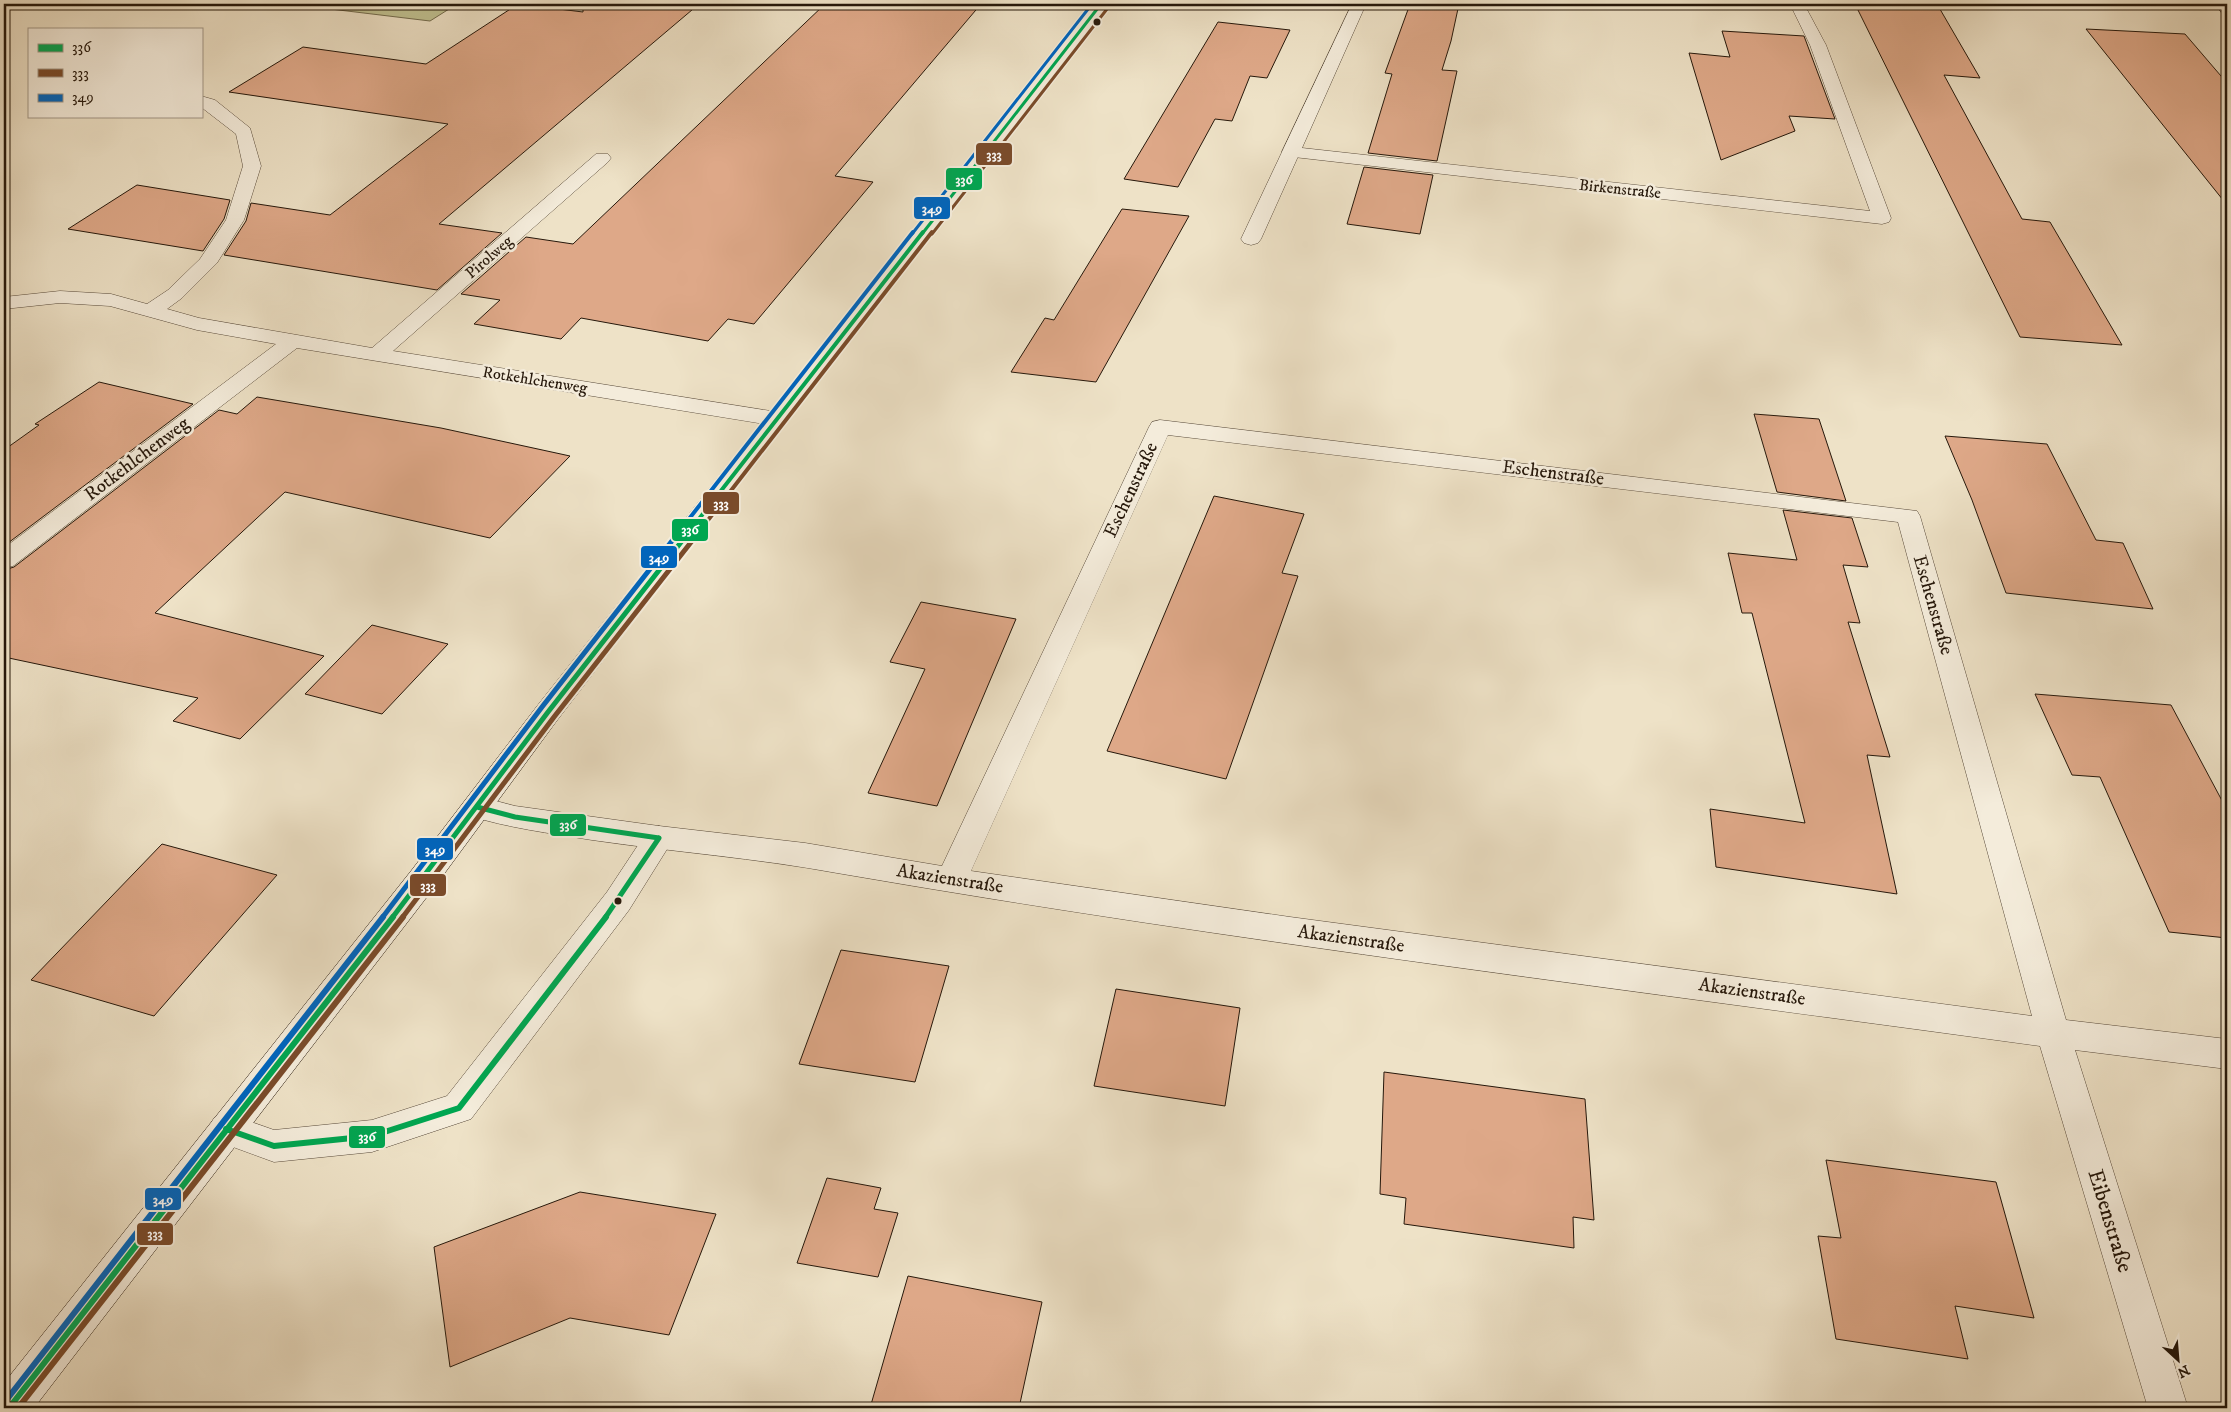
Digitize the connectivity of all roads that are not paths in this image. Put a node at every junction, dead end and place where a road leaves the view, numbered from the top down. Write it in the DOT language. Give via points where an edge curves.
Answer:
graph roads {
  1 [pos="1102,4"];
  2 [pos="1359,4"];
  3 [pos="1797,4"];
  4 [pos="2222,4"];
  5 [pos="2227,10"];
  6 [pos="202,102"];
  7 [pos="1291,152"];
  8 [pos="602,158"];
  9 [pos="1251,239"];
  10 [pos="4,303"];
  11 [pos="152,310"];
  12 [pos="294,340"];
  13 [pos="376,355"];
  14 [pos="777,419"];
  15 [pos="4,560"];
  16 [pos="477,807"];
  17 [pos="659,838"];
  18 [pos="951,880"];
  19 [pos="2053,1033"];
  20 [pos="2227,1054"];
  21 [pos="226,1129"];
  22 [pos="9,1408"];
  23 [pos="2168,1408"];
  1 -- 14 [label="street"];
  2 -- 7 [label="street"];
  3 -- 7 [label="street, Birkenstraße" via="1818,45 1882,218"];
  4 -- 5 [label="street"];
  6 -- 11 [label="street" via="210,104 244,132 252,166 235,220 207,263 175,294"];
  7 -- 9 [label="street"];
  8 -- 13 [label="street, Pirolweg"];
  10 -- 11 [label="street, Rotkehlchenweg" via="60,297 111,300"];
  11 -- 12 [label="street, Rotkehlchenweg" via="197,324"];
  12 -- 13 [label="street, Rotkehlchenweg"];
  12 -- 15 [label="street, Rotkehlchenweg"];
  13 -- 14 [label="street, Rotkehlchenweg"];
  14 -- 16 [label="street"];
  16 -- 17 [label="street, Akazienstraße" via="515,817"];
  16 -- 21 [label="street"];
  17 -- 18 [label="street, Akazienstraße" via="805,855"];
  17 -- 21 [label="street" via="618,901 459,1108 372,1136 274,1146"];
  18 -- 19 [label="street, Akazienstraße" via="1290,930"];
  18 -- 19 [label="street, Eschenstraße" via="1160,427 1908,516"];
  19 -- 20 [label="street, Akazienstraße"];
  19 -- 23 [label="street, Eibenstraße"];
  21 -- 22 [label="street"];
}
